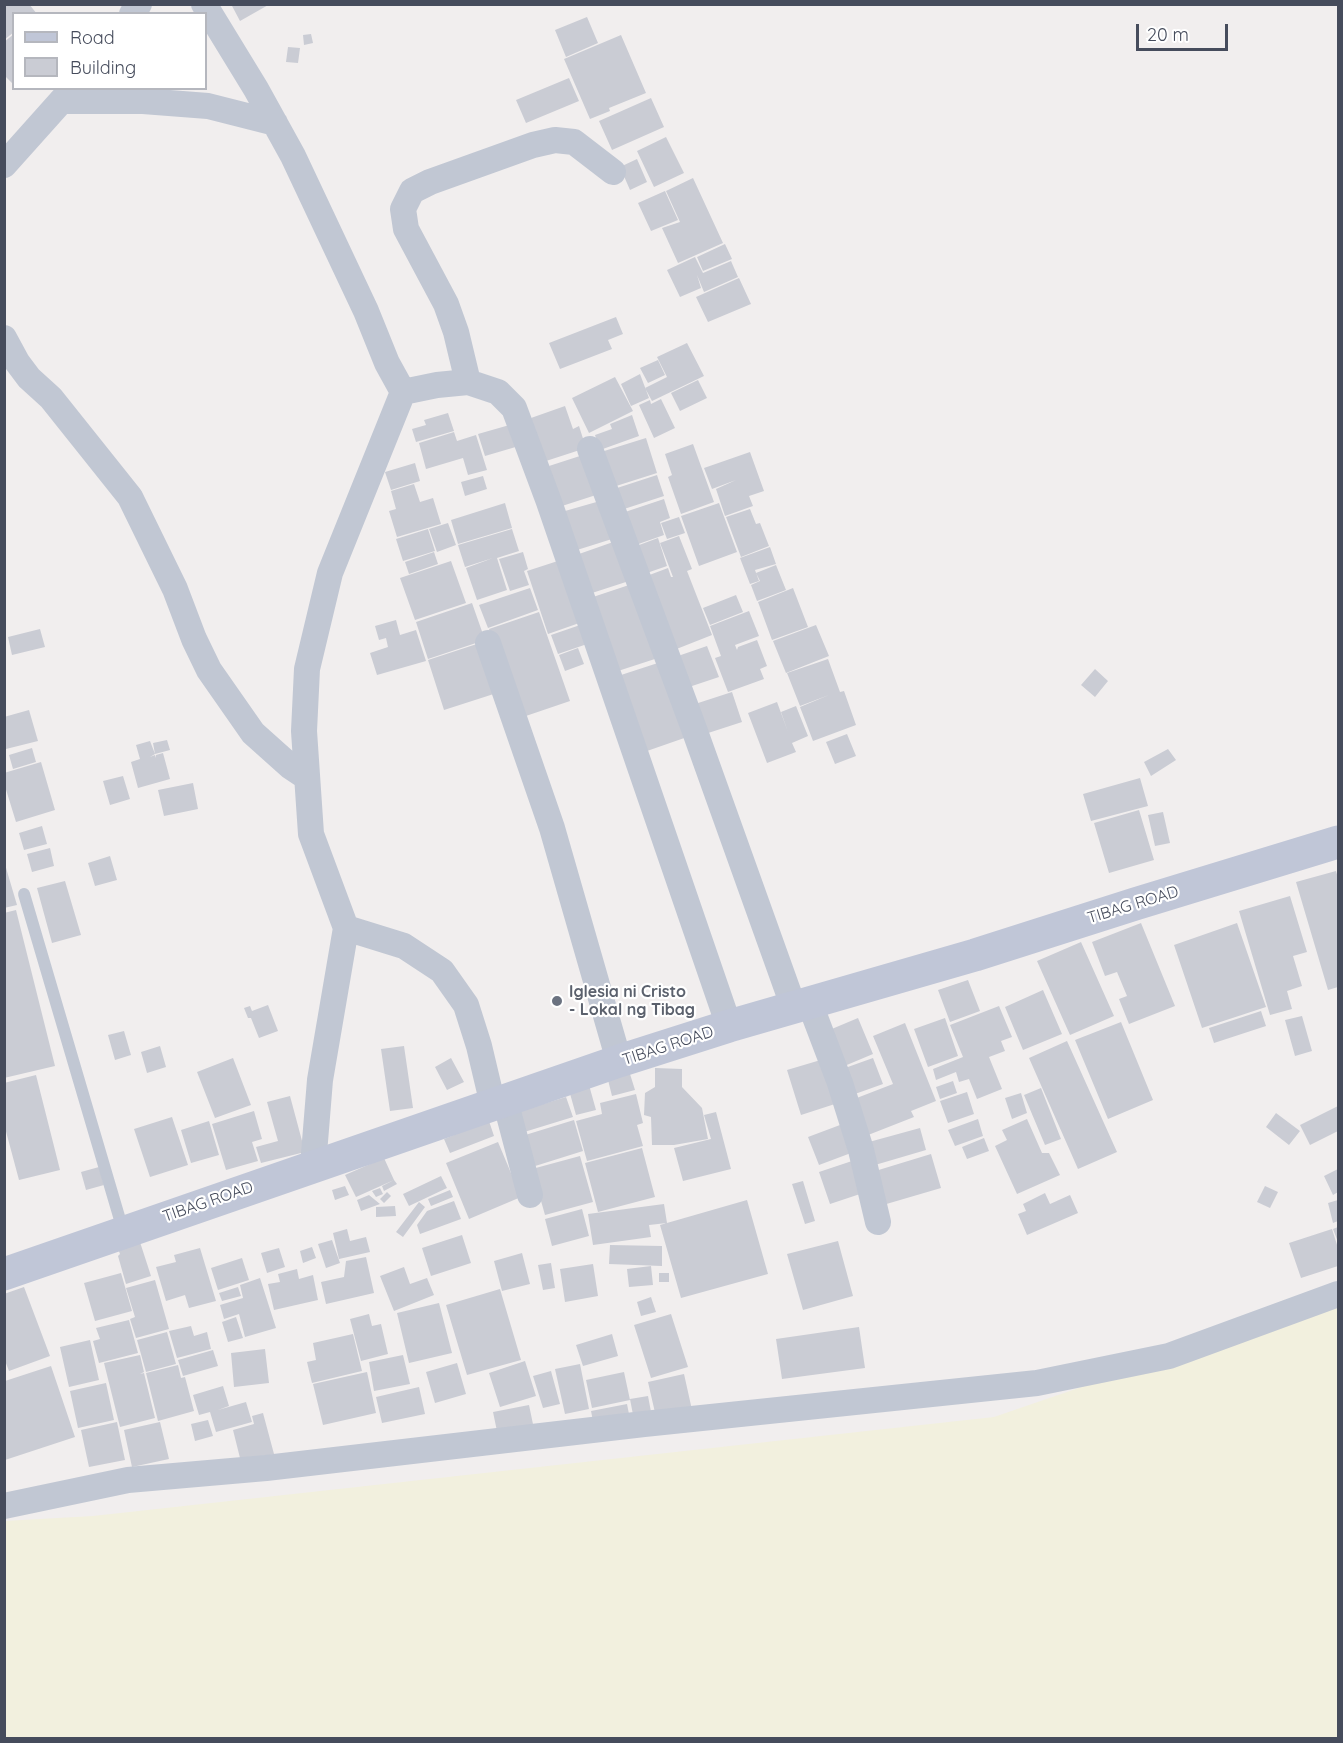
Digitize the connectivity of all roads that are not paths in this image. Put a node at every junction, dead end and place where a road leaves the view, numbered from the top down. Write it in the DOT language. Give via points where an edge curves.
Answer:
graph roads {
  1 [pos="204,4"];
  2 [pos="67,95"];
  3 [pos="275,123"];
  4 [pos="4,165"];
  5 [pos="614,172"];
  6 [pos="4,338"];
  7 [pos="468,382"];
  8 [pos="404,392"];
  9 [pos="590,449"];
  10 [pos="488,643"];
  11 [pos="306,777"];
  12 [pos="1338,842"];
  13 [pos="24,894"];
  14 [pos="346,928"];
  15 [pos="802,1006"];
  16 [pos="729,1026"];
  17 [pos="620,1061"];
  18 [pos="499,1103"];
  19 [pos="313,1166"];
  20 [pos="530,1195"];
  21 [pos="878,1222"];
  22 [pos="124,1231"];
  23 [pos="4,1274"];
  24 [pos="1338,1294"];
  25 [pos="4,1506"];
  1 -- 3 [label="street"];
  2 -- 3 [label="street" via="208,106"];
  2 -- 4 [label="street"];
  3 -- 8 [label="street"];
  5 -- 7 [label="street" via="574,142 555,140 412,191 403,209 406,229 446,304"];
  6 -- 11 [label="street" via="23,370 51,398 130,497 175,589 194,639 253,733"];
  7 -- 8 [label="street"];
  7 -- 16 [label="street" via="498,392 514,408"];
  8 -- 11 [label="street" via="330,573 307,669"];
  9 -- 15 [label="street"];
  10 -- 17 [label="street" via="552,828"];
  11 -- 14 [label="street" via="311,834"];
  12 -- 15 [label="street, TIBAG ROAD"];
  13 -- 22 [label="lane"];
  14 -- 18 [label="street" via="404,946 442,971 466,1005"];
  14 -- 19 [label="street" via="320,1080"];
  15 -- 16 [label="street, TIBAG ROAD"];
  15 -- 21 [label="street" via="840,1083"];
  16 -- 17 [label="street, TIBAG ROAD"];
  17 -- 18 [label="street, TIBAG ROAD"];
  18 -- 19 [label="street, TIBAG ROAD"];
  18 -- 20 [label="street"];
  19 -- 22 [label="street, TIBAG ROAD"];
  22 -- 23 [label="street, TIBAG ROAD"];
  24 -- 25 [label="street" via="1169,1356 1037,1383 129,1480"];
}
